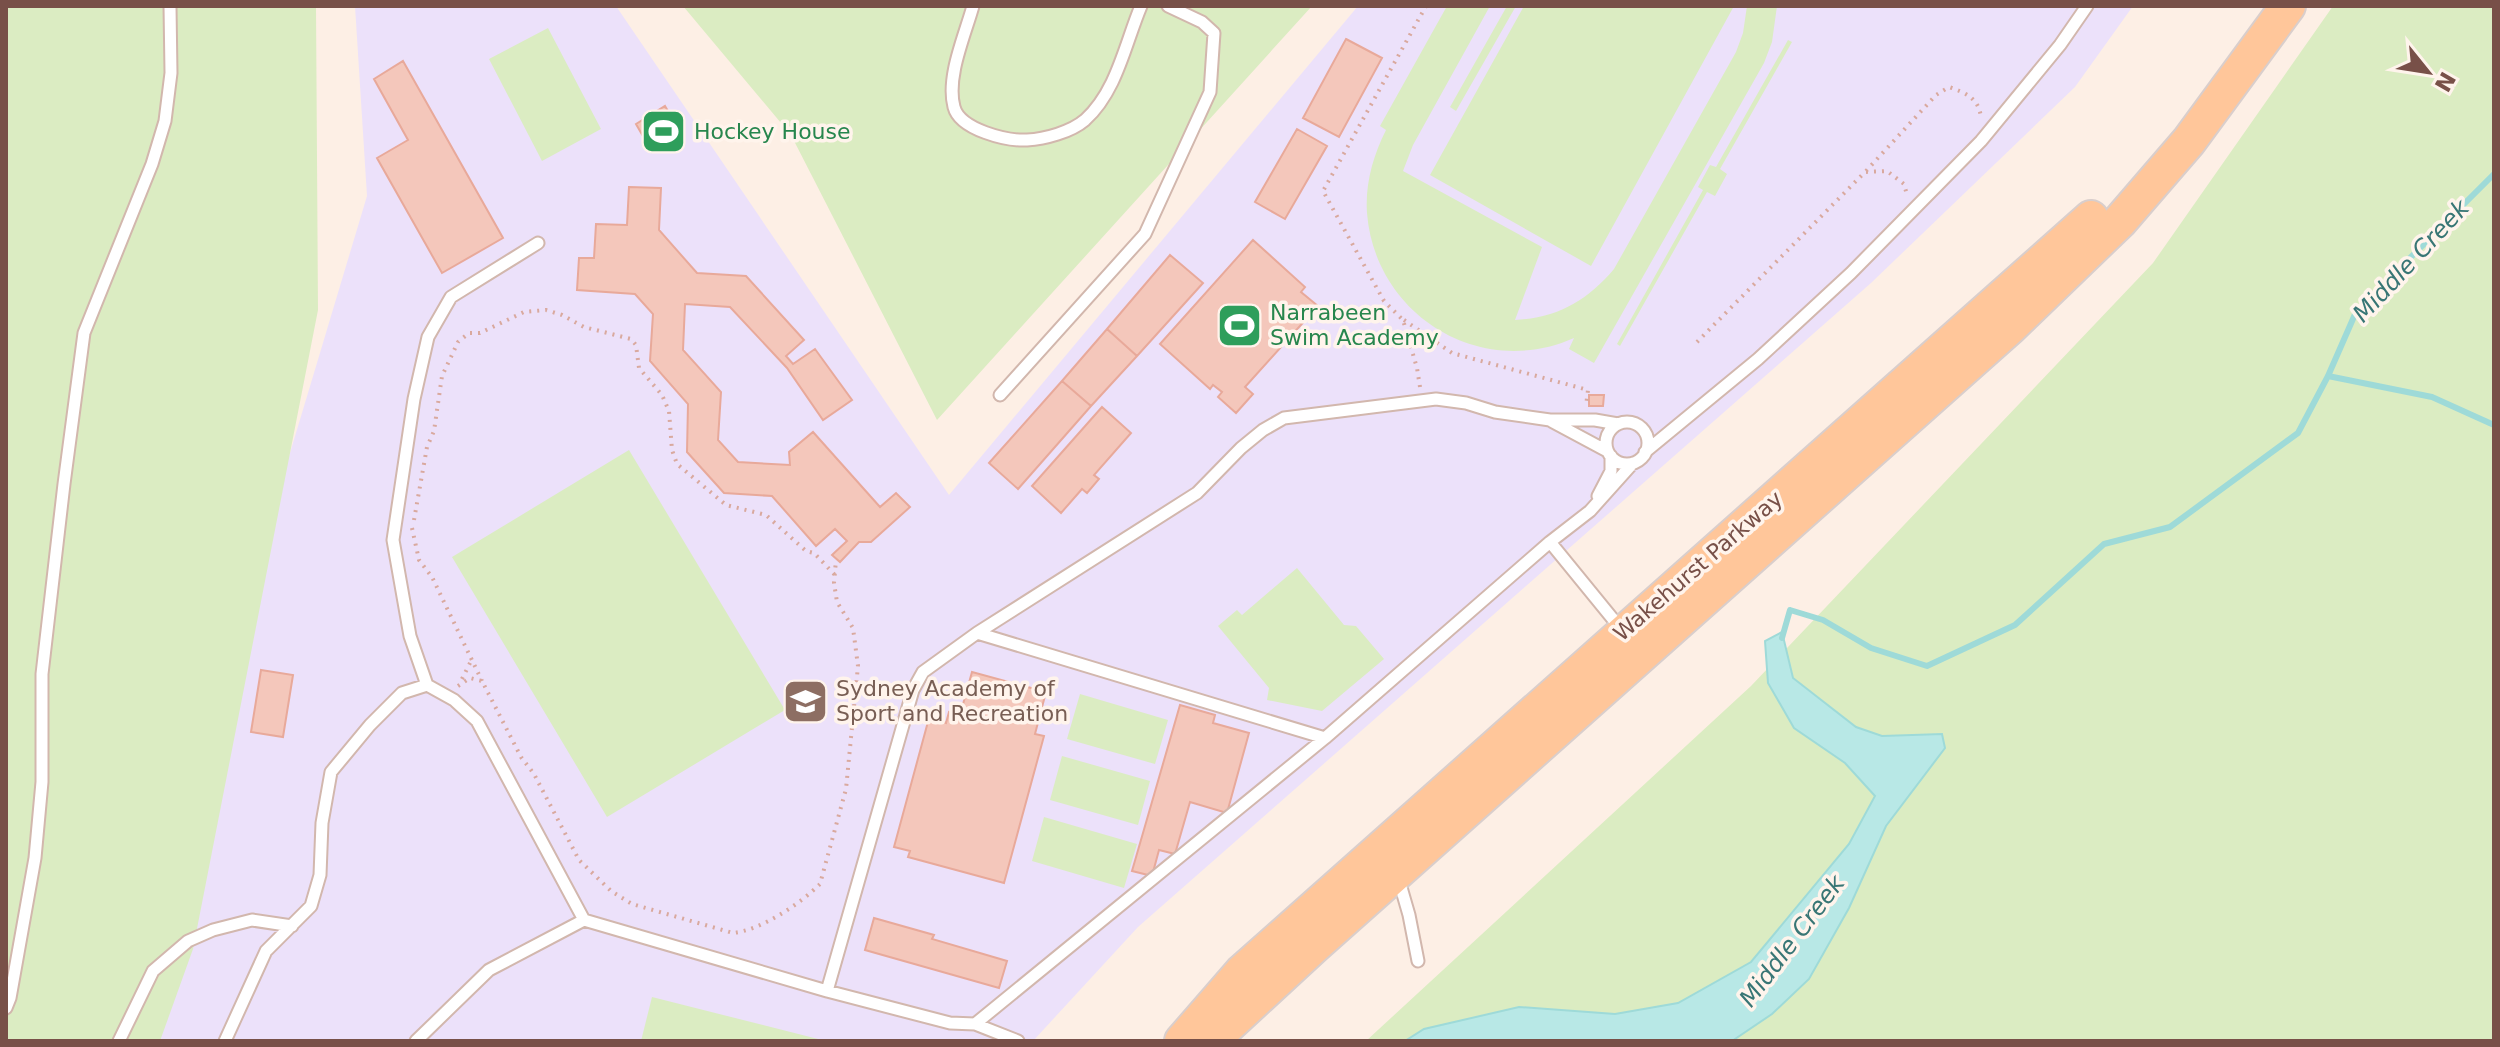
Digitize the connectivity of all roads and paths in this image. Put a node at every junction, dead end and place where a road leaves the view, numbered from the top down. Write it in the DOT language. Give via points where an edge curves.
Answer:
graph roads {
  1 [pos="170,6"];
  2 [pos="973,6"];
  3 [pos="1141,6"];
  4 [pos="1168,6"];
  5 [pos="1426,6"];
  6 [pos="2087,6"];
  7 [pos="2288,6"];
  8 [pos="2221,98"];
  9 [pos="1981,141"];
  10 [pos="1865,172"];
  11 [pos="1906,218"];
  12 [pos="538,243"];
  13 [pos="1403,320"];
  14 [pos="1697,342"];
  15 [pos="1000,395"];
  16 [pos="1422,401"];
  17 [pos="1550,420"];
  18 [pos="1584,420"];
  19 [pos="1618,424"];
  20 [pos="1645,452"];
  21 [pos="1609,453"];
  22 [pos="1633,463"];
  23 [pos="1590,511"];
  24 [pos="1550,542"];
  25 [pos="836,560"];
  26 [pos="835,575"];
  27 [pos="1623,632"];
  28 [pos="977,633"];
  29 [pos="472,659"];
  30 [pos="461,681"];
  31 [pos="482,681"];
  32 [pos="427,685"];
  33 [pos="449,697"];
  34 [pos="1325,738"];
  35 [pos="1396,873"];
  36 [pos="584,920"];
  37 [pos="292,926"];
  38 [pos="1418,961"];
  39 [pos="827,991"];
  40 [pos="6,1008"];
  41 [pos="975,1024"];
  42 [pos="119,1041"];
  43 [pos="225,1041"];
  44 [pos="416,1041"];
  45 [pos="1018,1041"];
  46 [pos="1182,1041"];
  47 [pos="1211,1041"];
  1 -- 40 [label="lane" via="165,121 84,333 42,674 42,782 35,858"];
  2 -- 3 [label="lane" via="951,83 954,110 990,135 1026,140 1056,135 1084,121 1113,82"];
  4 -- 15 [label="lane" via="1214,33 1210,92 1145,234"];
  5 -- 13 [label="path" via="1323,191 1384,301"];
  6 -- 9 [label="lane"];
  7 -- 8 [label="main road, Wakehurst Parkway"];
  8 -- 27 [label="main road, Wakehurst Parkway"];
  8 -- 35 [label="main road, Wakehurst Parkway" via="2120,221 2010,327"];
  9 -- 10 [label="path" via="1980,109 1969,94 1949,87"];
  9 -- 11 [label="lane"];
  10 -- 11 [label="path" via="1887,171 1904,184"];
  10 -- 14 [label="path"];
  11 -- 20 [label="lane" via="1763,354"];
  12 -- 32 [label="lane" via="451,297 428,337 393,540 410,636"];
  13 -- 16 [label="path"];
  13 -- 18 [label="path" via="1452,353 1588,390"];
  16 -- 17 [label="lane" via="1466,403"];
  16 -- 28 [label="lane" via="1284,418 1241,448 1197,493"];
  17 -- 18 [label="lane"];
  17 -- 21 [label="lane"];
  18 -- 19 [label="lane"];
  19 -- 20 [label="lane" via="1630,422 1641,428 1647,439"];
  19 -- 21 [label="lane" via="1606,438"];
  20 -- 22 [label="lane"];
  21 -- 22 [label="lane" via="1621,463"];
  21 -- 23 [label="lane" via="1611,471"];
  22 -- 23 [label="lane"];
  23 -- 24 [label="lane"];
  24 -- 27 [label="lane"];
  24 -- 34 [label="lane"];
  25 -- 26 [label="path"];
  26 -- 29 [label="path" via="766,515 726,505 677,464 669,411 639,368 631,339 546,310 524,312 458,342 442,376 412,530 419,560"];
  26 -- 31 [label="path" via="837,602 853,628 858,666 846,789 820,884 789,909 744,932 632,904 611,891 579,860"];
  27 -- 46 [label="main road, Wakehurst Parkway" via="1242,972"];
  28 -- 34 [label="lane"];
  28 -- 39 [label="lane" via="923,672 913,690"];
  29 -- 30 [label="path"];
  29 -- 31 [label="path"];
  30 -- 31 [label="path"];
  30 -- 33 [label="path"];
  32 -- 33 [label="lane"];
  32 -- 37 [label="lane" via="402,693 331,772 320,875 311,906"];
  33 -- 36 [label="lane" via="477,721"];
  34 -- 41 [label="lane"];
  35 -- 38 [label="lane"];
  35 -- 47 [label="main road, Wakehurst Parkway"];
  36 -- 39 [label="lane"];
  36 -- 44 [label="lane" via="489,970"];
  37 -- 42 [label="lane" via="252,920 188,941 153,971"];
  37 -- 43 [label="lane" via="266,951"];
  39 -- 41 [label="lane" via="950,1023"];
  41 -- 45 [label="lane"];
}
